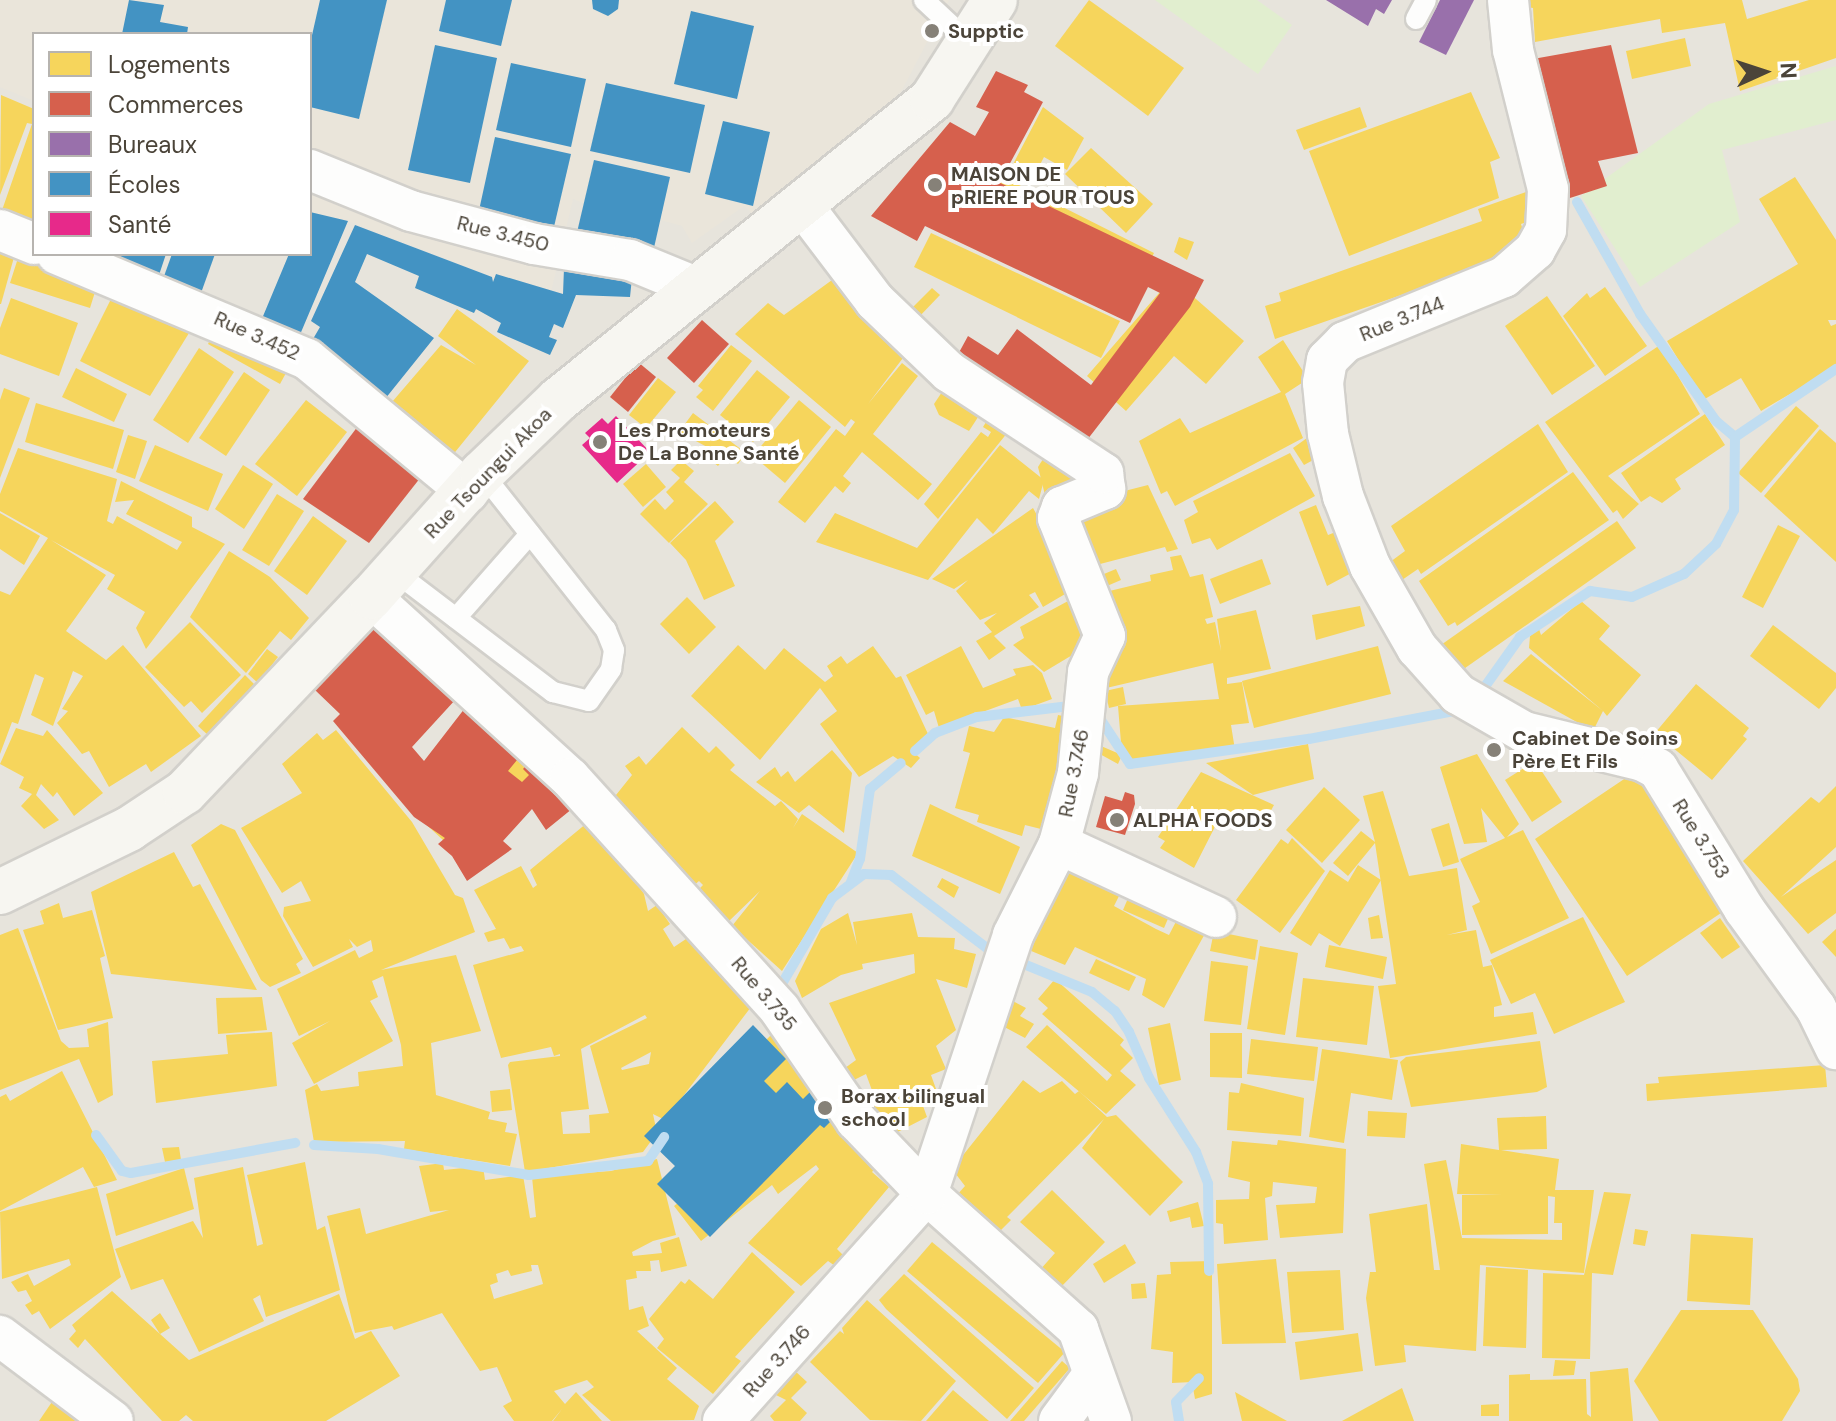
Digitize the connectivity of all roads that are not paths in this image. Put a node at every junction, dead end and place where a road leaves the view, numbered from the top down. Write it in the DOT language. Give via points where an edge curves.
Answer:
graph roads {
  1 [pos="924,0"];
  2 [pos="995,0"];
  3 [pos="1426,0"];
  4 [pos="1508,0"];
  5 [pos="1416,19"];
  6 [pos="971,44"];
  7 [pos="312,171"];
  8 [pos="803,206"];
  9 [pos="0,230"];
  10 [pos="32,243"];
  11 [pos="62,256"];
  12 [pos="698,288"];
  13 [pos="475,482"];
  14 [pos="530,534"];
  15 [pos="383,584"];
  16 [pos="456,618"];
  17 [pos="1471,704"];
  18 [pos="1059,844"];
  19 [pos="0,892"];
  20 [pos="1216,917"];
  21 [pos="1836,1049"];
  22 [pos="927,1194"];
  23 [pos="0,1336"];
  24 [pos="1093,1375"];
  25 [pos="113,1421"];
  26 [pos="723,1421"];
  27 [pos="1059,1421"];
  28 [pos="1111,1421"];
  1 -- 6 [label="lane"];
  2 -- 6 [label="main road, Rue Tsoungui Akoa"];
  3 -- 5 [label="lane"];
  4 -- 17 [label="street, Rue 3.744" via="1513,50 1548,189 1546,230 1535,250 1504,277 1345,342 1327,360 1323,383 1343,496 1370,566 1417,648"];
  6 -- 8 [label="main road, Rue Tsoungui Akoa" via="932,99"];
  7 -- 12 [label="street, Rue 3.450" via="411,211 534,244 630,260"];
  8 -- 12 [label="main road, Rue Tsoungui Akoa"];
  8 -- 18 [label="street, Rue 3.746" via="875,301 949,372 1103,473 1105,489 1058,512 1105,636 1088,672 1078,773"];
  9 -- 10 [label="street"];
  11 -- 13 [label="street, Rue 3.452" via="307,359"];
  12 -- 13 [label="main road, Rue Tsoungui Akoa" via="558,400"];
  13 -- 14 [label="lane"];
  13 -- 15 [label="main road, Rue Tsoungui Akoa"];
  14 -- 16 [label="lane"];
  14 -- 16 [label="lane" via="606,630 614,650 611,669 589,701 553,692"];
  15 -- 16 [label="lane"];
  15 -- 19 [label="main road, Rue Tsoungui Akoa" via="185,792 129,829"];
  15 -- 22 [label="street, Rue 3.735" via="570,778 780,1010 856,1120"];
  17 -- 21 [label="street, Rue 3.753" via="1573,747 1658,769 1744,909 1816,1008"];
  18 -- 20 [label="street"];
  18 -- 22 [label="street, Rue 3.746" via="1013,935"];
  22 -- 24 [label="street, Rue 3.735" via="1078,1329"];
  22 -- 26 [label="street, Rue 3.746"];
  23 -- 25 [label="street"];
  24 -- 27 [label="street"];
  24 -- 28 [label="street, Rue 3.735"];
}
